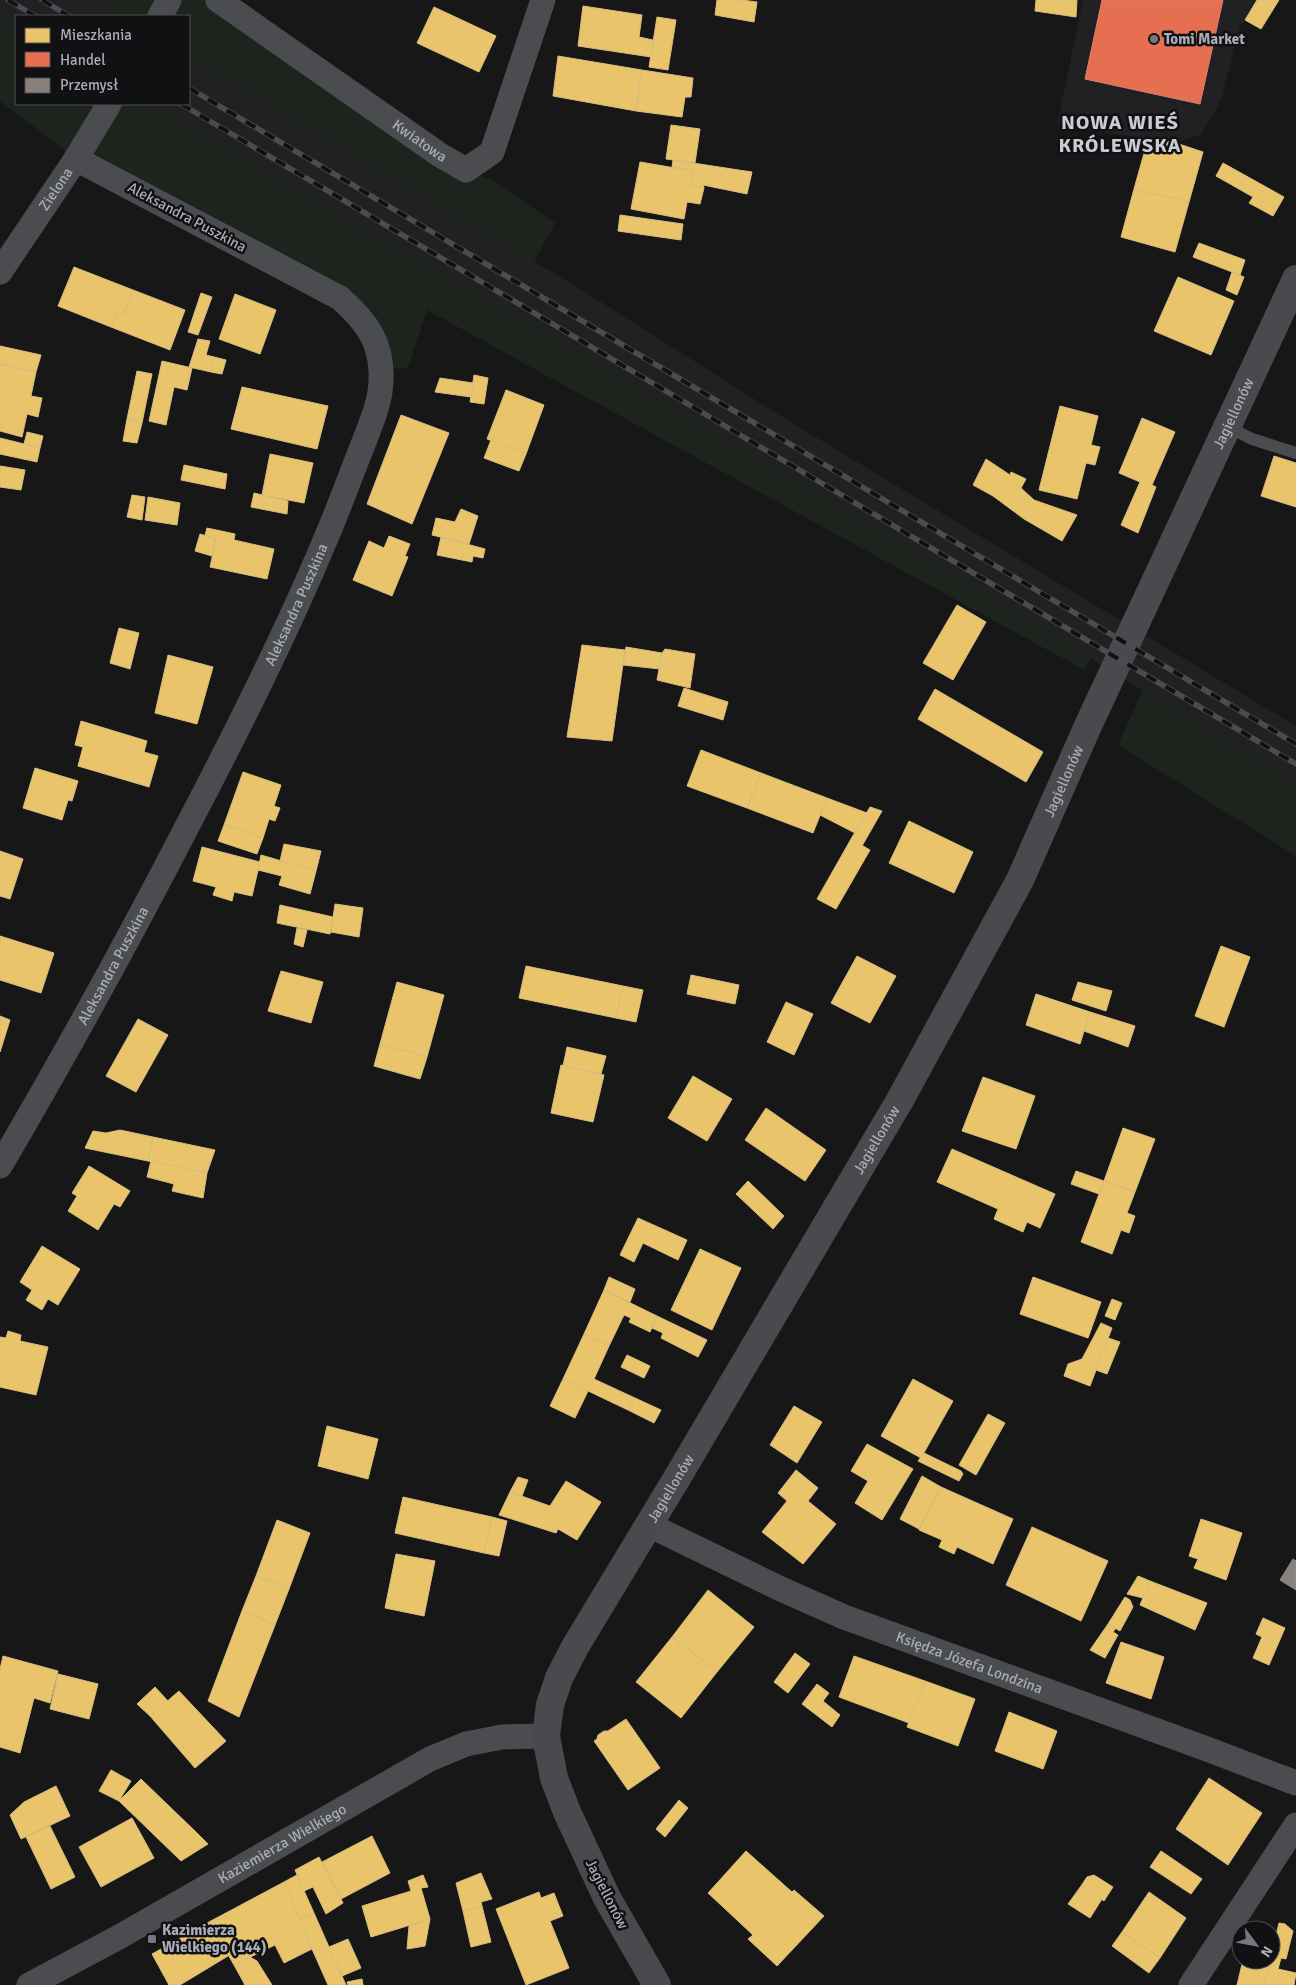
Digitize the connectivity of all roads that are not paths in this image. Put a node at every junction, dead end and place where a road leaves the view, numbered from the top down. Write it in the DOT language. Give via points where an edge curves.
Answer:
graph roads {
  1 [pos="169,0"];
  2 [pos="218,0"];
  3 [pos="543,0"];
  4 [pos="161,15"];
  5 [pos="105,111"];
  6 [pos="76,159"];
  7 [pos="0,272"];
  8 [pos="1296,279"];
  9 [pos="1228,426"];
  10 [pos="1296,452"];
  11 [pos="0,1166"];
  12 [pos="649,1525"];
  13 [pos="546,1736"];
  14 [pos="1296,1783"];
  15 [pos="1296,1826"];
  16 [pos="29,1985"];
  17 [pos="657,1985"];
  18 [pos="1191,1985"];
  1 -- 4 [label="street"];
  2 -- 3 [label="street, Kwiatowa" via="440,156 466,170 492,152"];
  5 -- 6 [label="street, Zielona"];
  6 -- 7 [label="street, Zielona"];
  6 -- 11 [label="street, Aleksandra Puszkina" via="340,298 358,314 373,336 380,356 381,381 378,402 343,498 264,676 112,969"];
  8 -- 9 [label="street, Jagiellonów"];
  9 -- 10 [label="lane" via="1252,440"];
  9 -- 12 [label="street, Jagiellonów" via="1020,880 900,1100"];
  12 -- 13 [label="street, Jagiellonów" via="559,1678 550,1705"];
  12 -- 14 [label="street, Księdza Józefa Londzina" via="844,1617"];
  13 -- 16 [label="street, Kaziemierza Wielkiego" via="502,1737 466,1744 430,1759"];
  13 -- 17 [label="street, Jagiellonów" via="554,1778 570,1820 607,1898"];
  15 -- 18 [label="street"];
}
